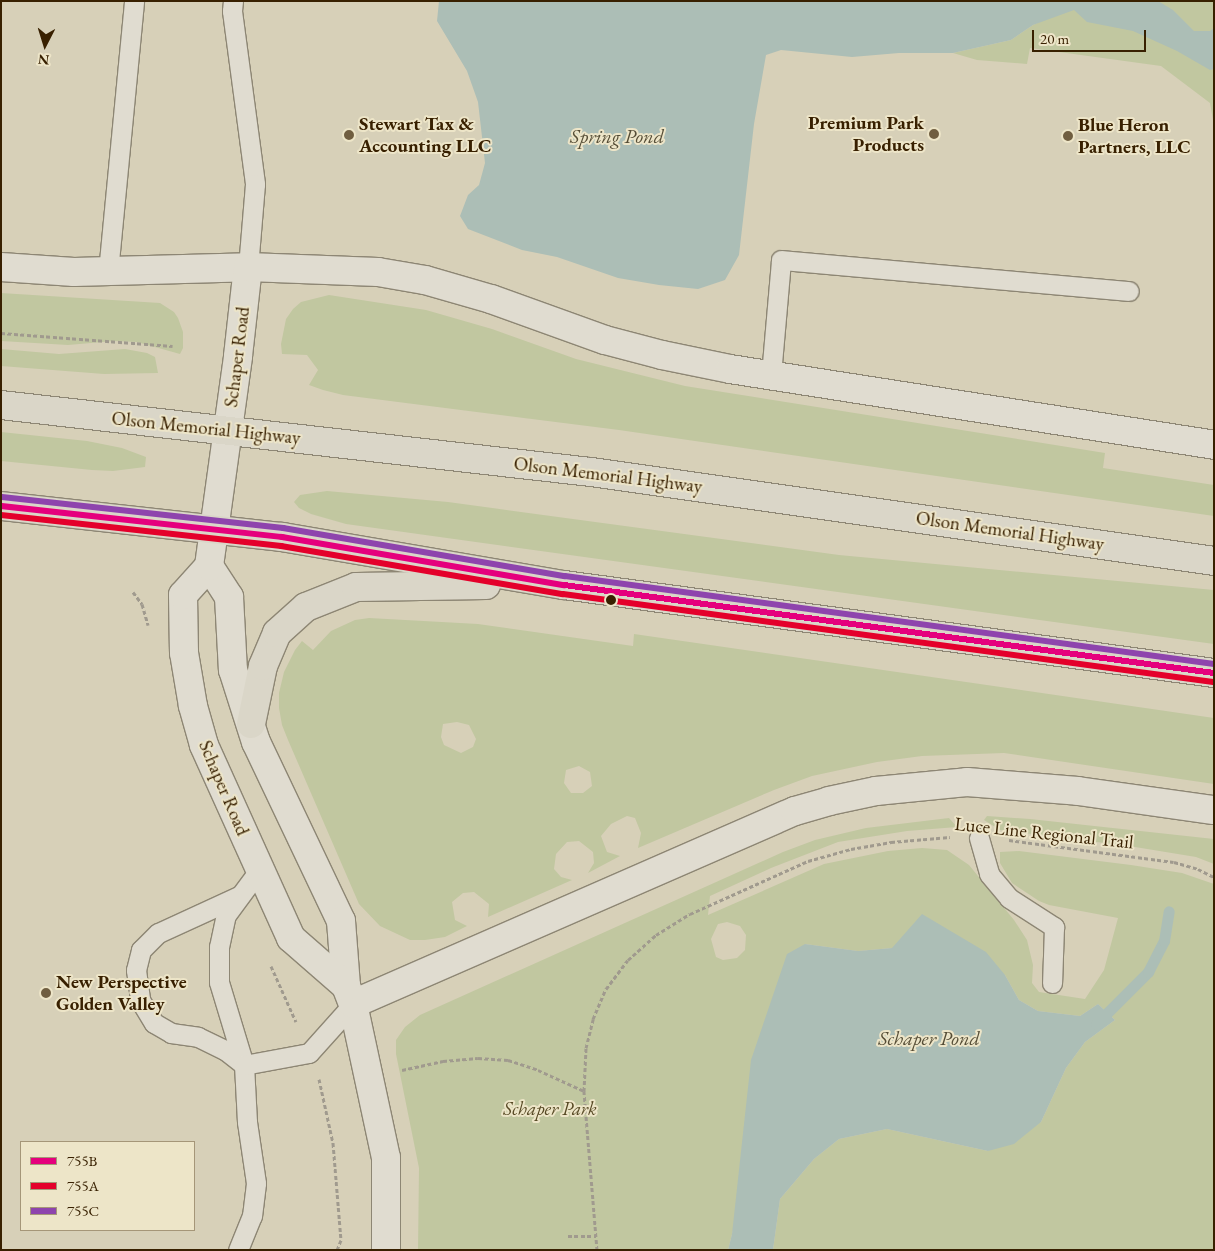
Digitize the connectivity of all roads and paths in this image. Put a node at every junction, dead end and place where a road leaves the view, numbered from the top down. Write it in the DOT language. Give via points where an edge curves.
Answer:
graph roads {
  1 [pos="134,1"];
  2 [pos="233,1"];
  3 [pos="1,267"];
  4 [pos="248,267"];
  5 [pos="108,272"];
  6 [pos="1129,292"];
  7 [pos="1,334"];
  8 [pos="173,346"];
  9 [pos="771,375"];
  10 [pos="1,406"];
  11 [pos="228,430"];
  12 [pos="1214,445"];
  13 [pos="1,506"];
  14 [pos="214,528"];
  15 [pos="1214,561"];
  16 [pos="209,566"];
  17 [pos="564,585"];
  18 [pos="1214,673"];
  19 [pos="251,724"];
  20 [pos="1214,810"];
  21 [pos="980,838"];
  22 [pos="260,869"];
  23 [pos="1214,878"];
  24 [pos="239,896"];
  25 [pos="1052,983"];
  26 [pos="350,995"];
  27 [pos="244,1065"];
  28 [pos="369,1077"];
  29 [pos="321,1084"];
  30 [pos="584,1091"];
  31 [pos="568,1236"];
  32 [pos="596,1236"];
  33 [pos="238,1250"];
  34 [pos="337,1250"];
  35 [pos="386,1250"];
  36 [pos="598,1250"];
  1 -- 5 [label="lane"];
  2 -- 4 [label="lane" via="255,184"];
  3 -- 5 [label="street"];
  4 -- 5 [label="street"];
  4 -- 9 [label="street" via="378,272 425,280 491,299 604,340 679,359"];
  4 -- 11 [label="street, Schaper Road"];
  6 -- 9 [label="lane" via="781,260"];
  7 -- 8 [label="path"];
  9 -- 12 [label="street"];
  10 -- 11 [label="main road, Olson Memorial Highway"];
  11 -- 14 [label="street, Schaper Road"];
  11 -- 15 [label="main road, Olson Memorial Highway" via="591,472"];
  13 -- 14 [label="main road"];
  14 -- 16 [label="street, Schaper Road"];
  14 -- 17 [label="main road"];
  16 -- 19 [label="street" via="229,597 233,670"];
  16 -- 22 [label="street, Schaper Road" via="183,595 184,653 192,706 208,753"];
  17 -- 18 [label="main road"];
  17 -- 19 [label="main road" via="395,585 356,588 329,596 306,607 276,633 263,666"];
  19 -- 26 [label="street" via="256,742 341,921"];
  20 -- 26 [label="street" via="1078,791 967,782 858,795 795,810"];
  21 -- 23 [label="path, Luce Line Regional Trail" via="1174,862"];
  21 -- 25 [label="lane" via="989,874 1009,898 1054,927"];
  21 -- 30 [label="path, Luce Line Regional Trail" via="940,837 891,842 808,861 690,914 656,935 628,960 606,990 593,1019 586,1048"];
  22 -- 24 [label="lane"];
  22 -- 26 [label="street, Schaper Road" via="290,938"];
  24 -- 27 [label="lane" via="226,915 219,947 219,982"];
  24 -- 27 [label="lane" via="158,933 141,950 136,970 140,1000 154,1023 171,1033 198,1037 225,1050"];
  26 -- 27 [label="lane" via="310,1053"];
  26 -- 28 [label="street"];
  27 -- 33 [label="lane" via="247,1122 256,1183 252,1216"];
  28 -- 30 [label="path" via="443,1061 488,1058 515,1062"];
  28 -- 35 [label="street" via="386,1158"];
  29 -- 34 [label="path" via="333,1143 340,1240"];
  30 -- 32 [label="path, Luce Line Regional Trail"];
  31 -- 32 [label="path"];
  32 -- 36 [label="path, Luce Line Regional Trail"];
}
